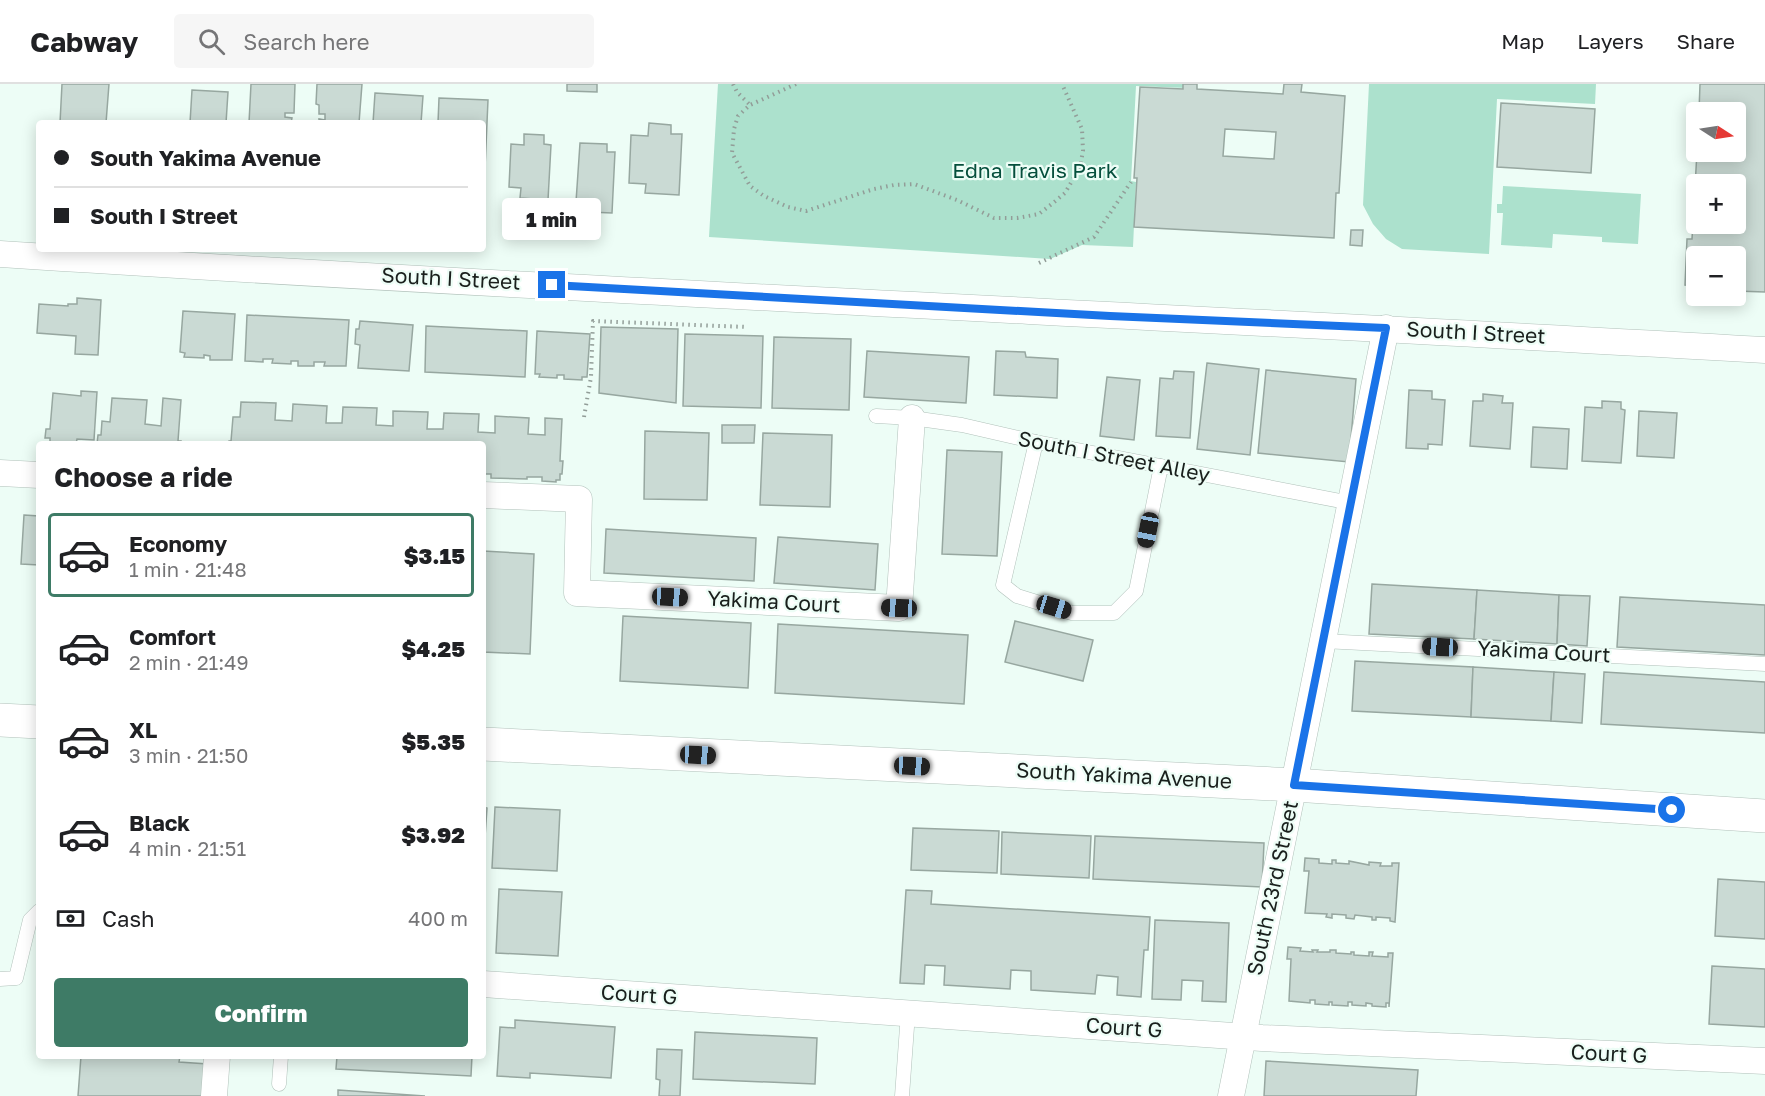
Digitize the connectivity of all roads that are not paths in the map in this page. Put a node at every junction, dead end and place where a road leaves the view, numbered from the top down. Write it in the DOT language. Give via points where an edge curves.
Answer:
graph roads {
  1 [pos="0,254"];
  2 [pos="1386,328"];
  3 [pos="1765,350"];
  4 [pos="876,416"];
  5 [pos="912,418"];
  6 [pos="1036,442"];
  7 [pos="1161,466"];
  8 [pos="0,473"];
  9 [pos="36,475"];
  10 [pos="486,495"];
  11 [pos="1351,503"];
  12 [pos="1323,640"];
  13 [pos="1765,664"];
  14 [pos="0,720"];
  15 [pos="36,722"];
  16 [pos="486,744"];
  17 [pos="1294,785"];
  18 [pos="1765,816"];
  19 [pos="36,914"];
  20 [pos="0,979"];
  21 [pos="486,984"];
  22 [pos="908,1013"];
  23 [pos="1242,1036"];
  24 [pos="217,1059"];
  25 [pos="281,1059"];
  26 [pos="1765,1061"];
  27 [pos="279,1084"];
  28 [pos="214,1096"];
  29 [pos="902,1096"];
  30 [pos="1231,1096"];
  1 -- 2 [label="street, South I Street"];
  2 -- 3 [label="street, South I Street"];
  2 -- 11 [label="street, South 23rd Street"];
  4 -- 5 [label="lane, South I Street Alley"];
  5 -- 6 [label="lane, South I Street Alley"];
  5 -- 10 [label="street, Yakima Court" via="899,608 578,593 579,499"];
  6 -- 7 [label="lane, South I Street Alley"];
  6 -- 7 [label="lane" via="1004,585 1017,596 1072,613 1114,613 1136,591"];
  7 -- 11 [label="lane, South I Street Alley"];
  8 -- 9 [label="street"];
  11 -- 12 [label="street, South 23rd Street"];
  12 -- 13 [label="lane, Yakima Court"];
  12 -- 17 [label="street, South 23rd Street"];
  14 -- 15 [label="main road"];
  16 -- 17 [label="main road, South Yakima Avenue"];
  17 -- 18 [label="main road, South Yakima Avenue"];
  17 -- 23 [label="street, South 23rd Street"];
  19 -- 20 [label="lane" via="30,920 16,978"];
  21 -- 22 [label="street, Court G"];
  22 -- 23 [label="street, Court G"];
  22 -- 29 [label="lane"];
  23 -- 26 [label="street, Court G"];
  23 -- 30 [label="street, South 23rd Street"];
  24 -- 28 [label="street"];
  25 -- 27 [label="lane"];
}
